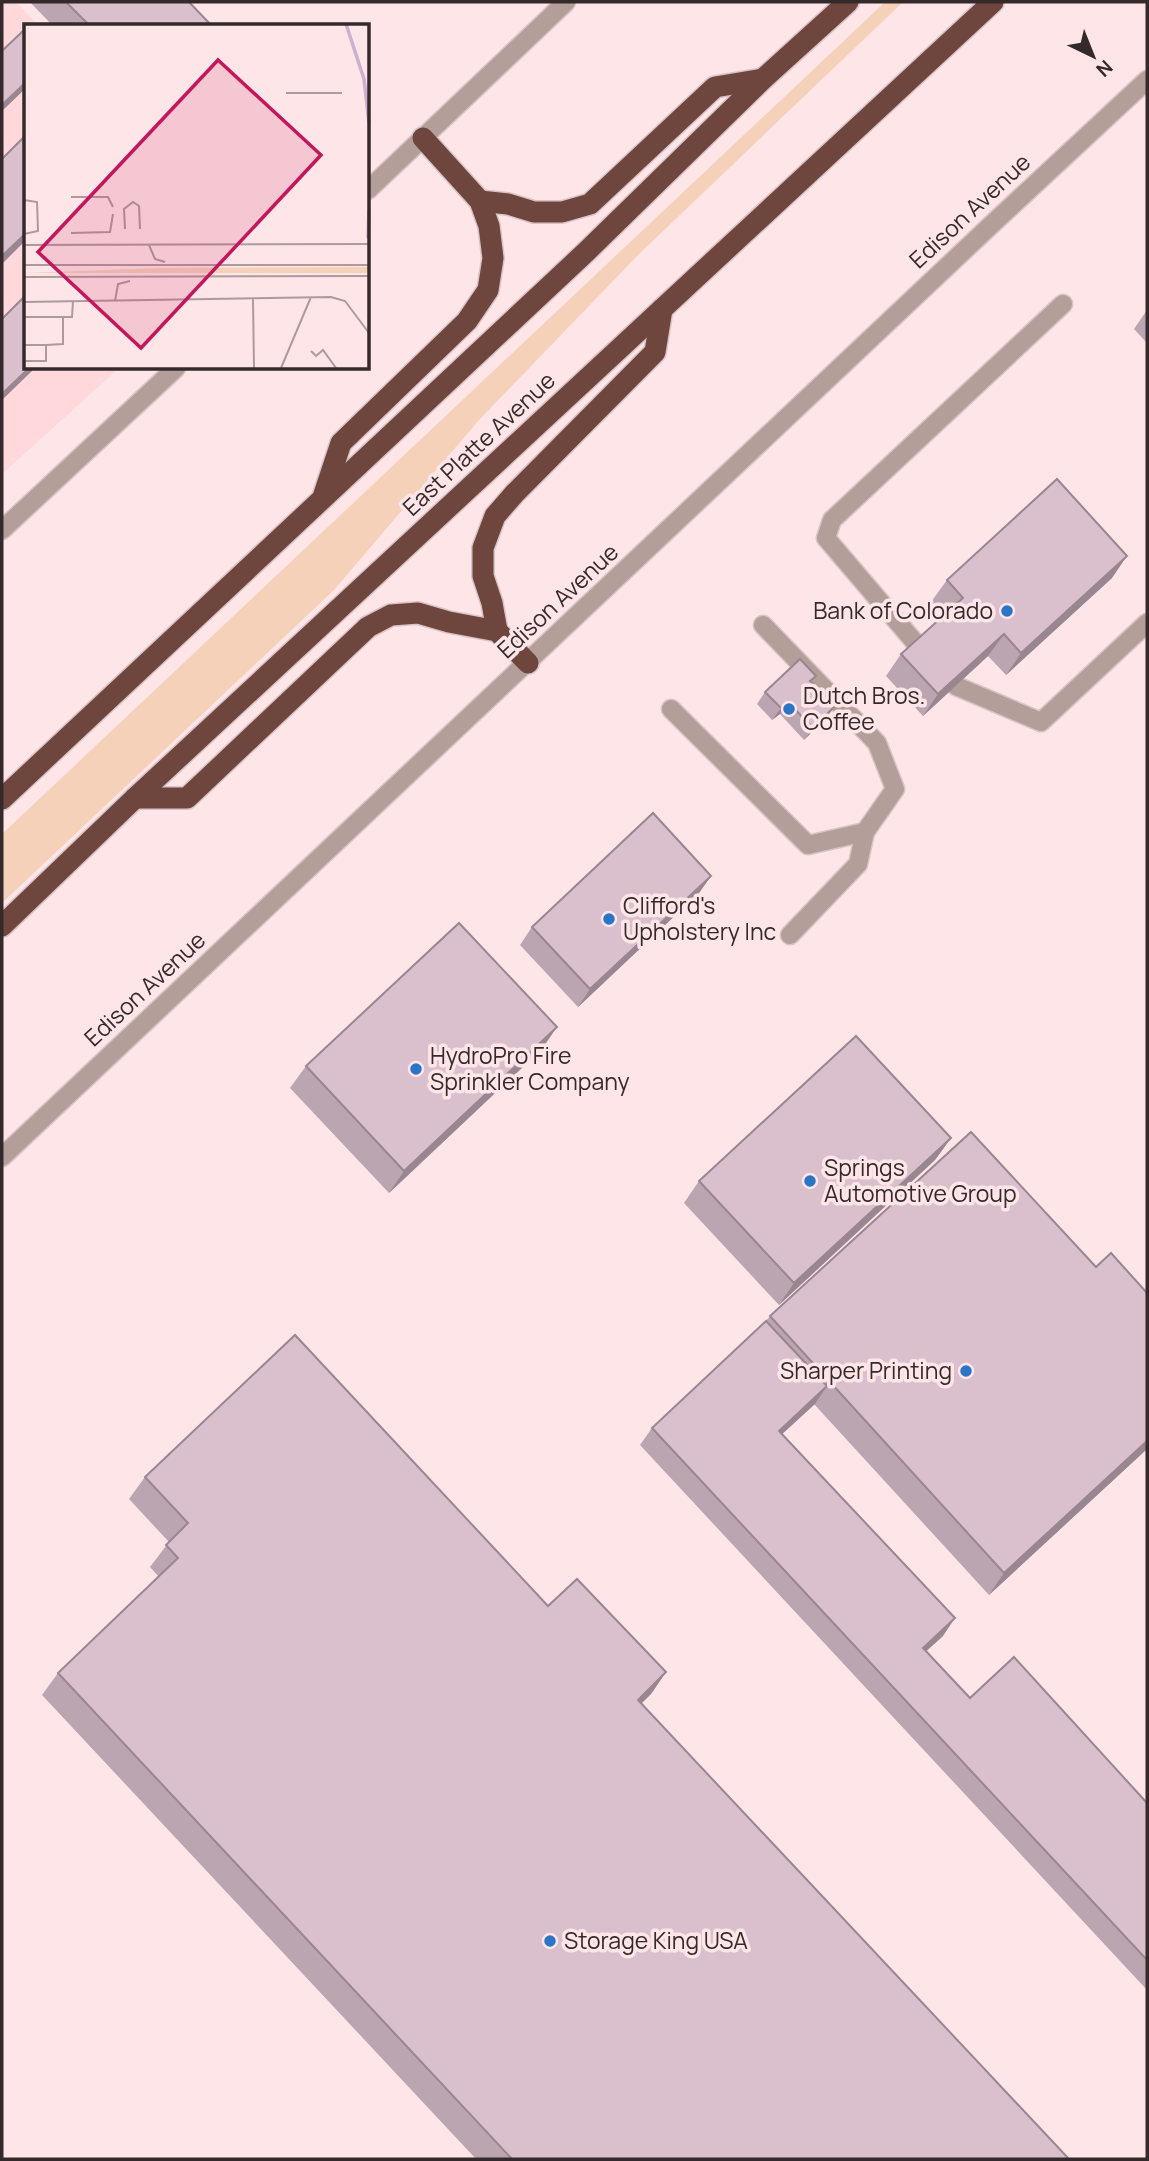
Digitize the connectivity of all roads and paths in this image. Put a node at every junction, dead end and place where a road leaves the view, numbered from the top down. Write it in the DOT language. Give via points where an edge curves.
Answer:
graph roads {
  1 [pos="566,2"];
  2 [pos="848,2"];
  3 [pos="993,2"];
  4 [pos="763,79"];
  5 [pos="1147,80"];
  6 [pos="423,138"];
  7 [pos="369,189"];
  8 [pos="480,201"];
  9 [pos="1063,304"];
  10 [pos="662,309"];
  11 [pos="175,369"];
  12 [pos="324,497"];
  13 [pos="2,530"];
  14 [pos="1147,622"];
  15 [pos="763,625"];
  16 [pos="497,631"];
  17 [pos="918,646"];
  18 [pos="528,663"];
  19 [pos="956,686"];
  20 [pos="671,709"];
  21 [pos="2,799"];
  22 [pos="135,799"];
  23 [pos="865,832"];
  24 [pos="2,926"];
  25 [pos="790,935"];
  26 [pos="2,1157"];
  1 -- 6 [label="street"];
  2 -- 4 [label="highway"];
  3 -- 10 [label="highway, East Platte Avenue"];
  4 -- 8 [label="highway" via="715,87 590,204 562,212 534,212"];
  4 -- 12 [label="highway"];
  5 -- 18 [label="street, Edison Avenue"];
  6 -- 7 [label="street"];
  6 -- 8 [label="highway"];
  8 -- 12 [label="highway" via="493,258 488,290 467,321 341,443"];
  9 -- 17 [label="street" via="832,520 826,538"];
  10 -- 16 [label="highway" via="655,352 495,516 483,548 483,576"];
  10 -- 22 [label="highway, East Platte Avenue"];
  11 -- 13 [label="street"];
  12 -- 21 [label="highway"];
  14 -- 19 [label="street" via="1041,722"];
  15 -- 23 [label="street" via="877,743 895,789"];
  16 -- 18 [label="highway"];
  16 -- 22 [label="highway" via="418,613 391,615 368,627 187,798"];
  18 -- 26 [label="street, Edison Avenue"];
  20 -- 23 [label="street" via="808,845"];
  22 -- 24 [label="highway, East Platte Avenue"];
  23 -- 25 [label="street" via="858,864"];
}
